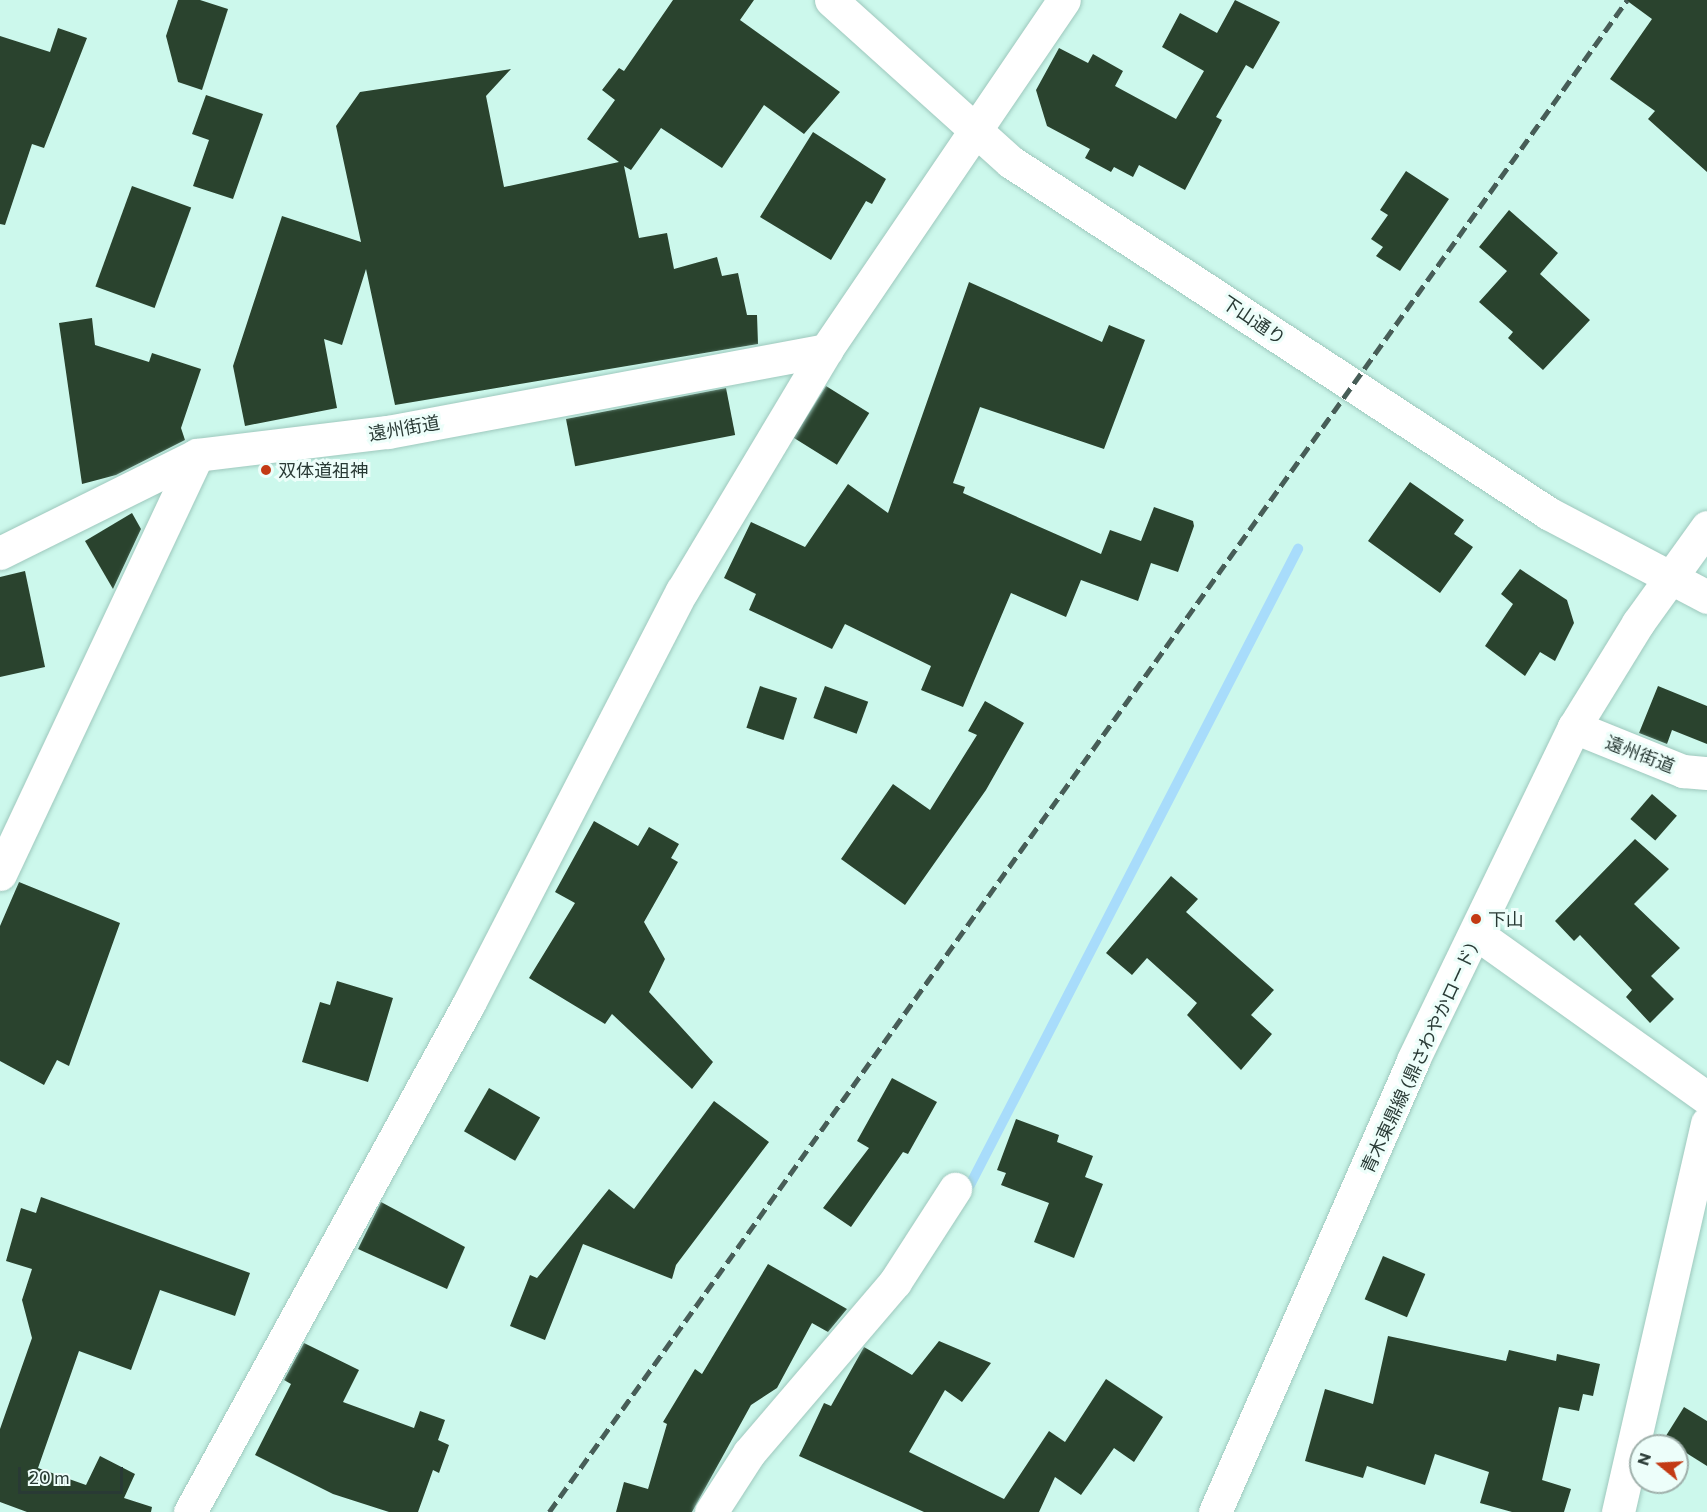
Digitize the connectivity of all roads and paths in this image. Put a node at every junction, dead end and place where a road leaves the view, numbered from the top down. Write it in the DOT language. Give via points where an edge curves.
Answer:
graph roads {
  1 [pos="831,0"];
  2 [pos="1064,0"];
  3 [pos="974,133"];
  4 [pos="826,350"];
  5 [pos="197,455"];
  6 [pos="1707,527"];
  7 [pos="0,553"];
  8 [pos="1668,579"];
  9 [pos="1707,597"];
  10 [pos="1574,727"];
  11 [pos="1707,773"];
  12 [pos="0,874"];
  13 [pos="1477,934"];
  14 [pos="1707,1098"];
  15 [pos="1707,1123"];
  16 [pos="955,1189"];
  17 [pos="190,1512"];
  18 [pos="711,1512"];
  19 [pos="1215,1512"];
  20 [pos="1618,1512"];
  1 -- 3 [label="street, 下山通り"];
  2 -- 3 [label="street"];
  3 -- 4 [label="street"];
  3 -- 8 [label="street, 下山通り" via="1468,463"];
  4 -- 5 [label="street, 遠州街道" via="388,432"];
  4 -- 17 [label="street" via="682,591 469,1003"];
  5 -- 7 [label="street, 遠州街道"];
  5 -- 12 [label="street"];
  6 -- 8 [label="street, 青木東鼎線 (鼎さわやかロード)"];
  8 -- 9 [label="street, 下山通り"];
  8 -- 10 [label="street, 青木東鼎線 (鼎さわやかロード)"];
  10 -- 11 [label="street, 遠州街道" via="1683,771"];
  10 -- 13 [label="street, 青木東鼎線 (鼎さわやかロード)"];
  13 -- 14 [label="street"];
  13 -- 19 [label="street, 青木東鼎線 (鼎さわやかロード)" via="1413,1060"];
  15 -- 20 [label="street"];
  16 -- 18 [label="street" via="895,1282 749,1453"];
}
